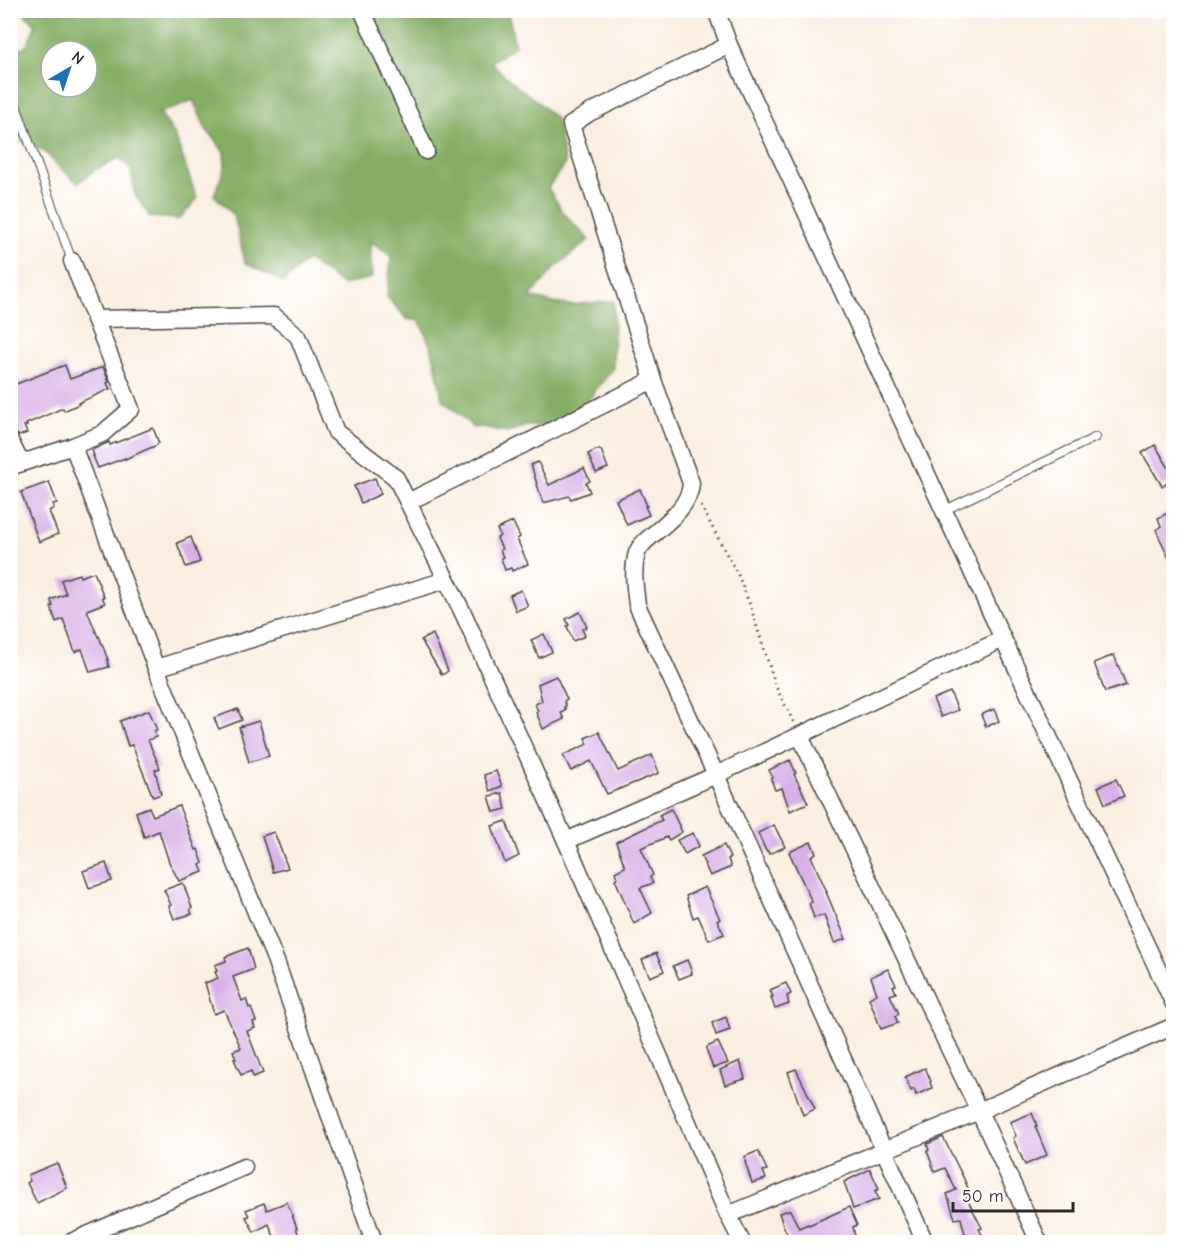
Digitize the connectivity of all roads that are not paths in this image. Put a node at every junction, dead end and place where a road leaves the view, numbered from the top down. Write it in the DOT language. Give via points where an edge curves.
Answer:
graph roads {
  1 [pos="362,10"];
  2 [pos="716,10"];
  3 [pos="729,45"];
  4 [pos="10,89"];
  5 [pos="426,151"];
  6 [pos="72,261"];
  7 [pos="95,319"];
  8 [pos="653,380"];
  9 [pos="1096,437"];
  10 [pos="10,441"];
  11 [pos="73,446"];
  12 [pos="16,465"];
  13 [pos="408,502"];
  14 [pos="943,511"];
  15 [pos="446,580"];
  16 [pos="1003,639"];
  17 [pos="156,668"];
  18 [pos="800,736"];
  19 [pos="716,775"];
  20 [pos="566,841"];
  21 [pos="1173,1004"];
  22 [pos="1173,1026"];
  23 [pos="979,1111"];
  24 [pos="884,1150"];
  25 [pos="244,1167"];
  26 [pos="728,1215"];
  27 [pos="71,1242"];
  28 [pos="374,1242"];
  29 [pos="742,1242"];
  30 [pos="925,1242"];
  31 [pos="1039,1242"];
  1 -- 5 [label="street"];
  2 -- 3 [label="street"];
  3 -- 8 [label="street" via="571,124"];
  3 -- 14 [label="street"];
  4 -- 6 [label="lane"];
  6 -- 7 [label="street"];
  7 -- 11 [label="street" via="131,409 102,434"];
  7 -- 13 [label="street" via="273,316 298,336 336,432 396,478"];
  8 -- 13 [label="street"];
  8 -- 19 [label="street" via="691,483 683,505 638,551 634,576 637,605"];
  9 -- 14 [label="lane"];
  10 -- 12 [label="street"];
  11 -- 12 [label="street"];
  11 -- 17 [label="street"];
  13 -- 15 [label="street"];
  14 -- 16 [label="street"];
  15 -- 17 [label="street"];
  15 -- 20 [label="street"];
  16 -- 18 [label="street"];
  16 -- 21 [label="street"];
  17 -- 28 [label="street" via="275,959"];
  18 -- 19 [label="street"];
  18 -- 23 [label="street"];
  19 -- 20 [label="street"];
  19 -- 24 [label="street"];
  20 -- 26 [label="street"];
  22 -- 23 [label="street"];
  23 -- 24 [label="street"];
  23 -- 31 [label="street"];
  24 -- 26 [label="street"];
  24 -- 30 [label="street"];
  25 -- 27 [label="street"];
  26 -- 29 [label="street"];
}
